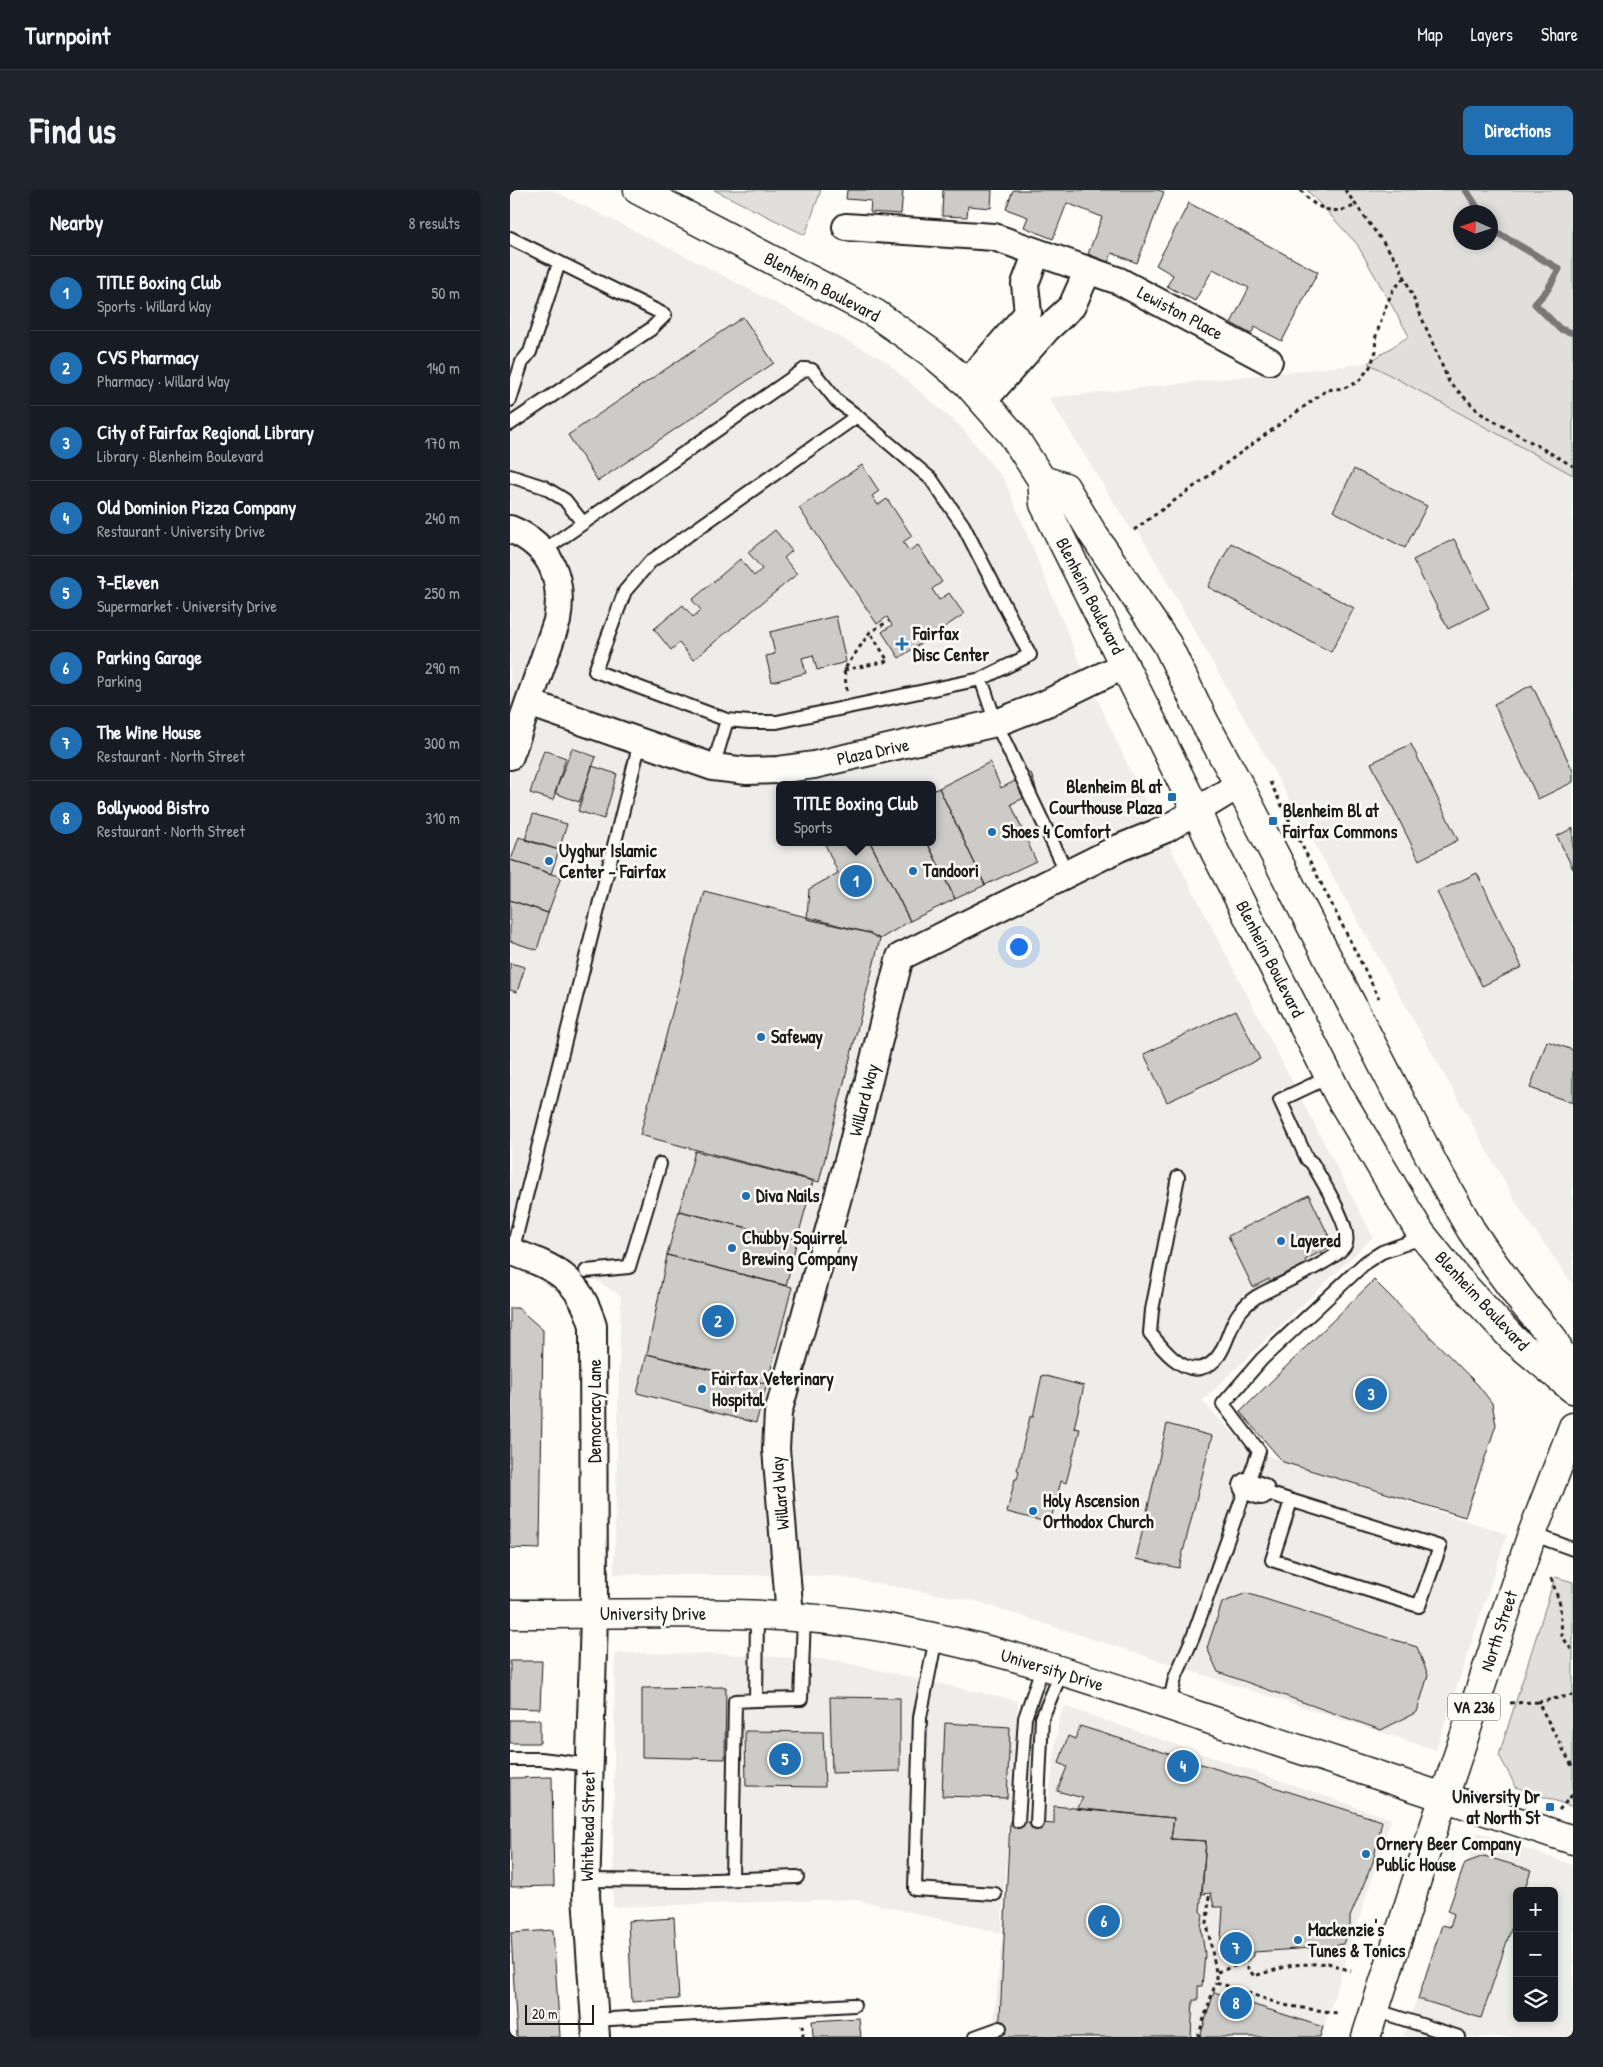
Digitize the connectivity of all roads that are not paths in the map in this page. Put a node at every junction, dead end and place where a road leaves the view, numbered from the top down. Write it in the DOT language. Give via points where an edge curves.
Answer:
graph roads {
  1 [pos="638,190"];
  2 [pos="846,227"];
  3 [pos="510,238"];
  4 [pos="1036,252"];
  5 [pos="559,263"];
  6 [pos="1088,270"];
  7 [pos="1038,321"];
  8 [pos="1269,361"];
  9 [pos="975,392"];
  10 [pos="510,400"];
  11 [pos="858,416"];
  12 [pos="510,424"];
  13 [pos="510,476"];
  14 [pos="1042,480"];
  15 [pos="583,523"];
  16 [pos="510,529"];
  17 [pos="543,551"];
  18 [pos="1125,665"];
  19 [pos="981,679"];
  20 [pos="529,703"];
  21 [pos="727,720"];
  22 [pos="996,724"];
  23 [pos="640,742"];
  24 [pos="510,756"];
  25 [pos="713,767"];
  26 [pos="1239,785"];
  27 [pos="1196,810"];
  28 [pos="1067,873"];
  29 [pos="1329,1077"];
  30 [pos="660,1164"];
  31 [pos="1178,1177"];
  32 [pos="1424,1236"];
  33 [pos="511,1252"];
  34 [pos="586,1271"];
  35 [pos="1573,1378"];
  36 [pos="1573,1390"];
  37 [pos="1573,1427"];
  38 [pos="1254,1488"];
  39 [pos="1292,1501"];
  40 [pos="1532,1534"];
  41 [pos="1573,1549"];
  42 [pos="510,1614"];
  43 [pos="594,1615"];
  44 [pos="757,1615"];
  45 [pos="797,1616"];
  46 [pos="936,1638"];
  47 [pos="1052,1668"];
  48 [pos="756,1700"];
  49 [pos="1169,1706"];
  50 [pos="510,1758"];
  51 [pos="590,1765"];
  52 [pos="1443,1798"];
  53 [pos="1018,1821"];
  54 [pos="1037,1823"];
  55 [pos="1573,1840"];
  56 [pos="796,1876"];
  57 [pos="732,1879"];
  58 [pos="587,1880"];
  59 [pos="995,1894"];
  60 [pos="854,2005"];
  61 [pos="1375,2010"];
  62 [pos="1000,2028"];
  63 [pos="595,2029"];
  64 [pos="975,2037"];
  65 [pos="1366,2037"];
  66 [pos="1460,2037"];
  1 -- 9 [label="main road, Blenheim Boulevard" via="876,314 930,352"];
  2 -- 4 [label="street, Lewiston Place" via="994,237"];
  3 -- 5 [label="lane"];
  4 -- 6 [label="street, Lewiston Place"];
  4 -- 7 [label="street" via="1025,284"];
  5 -- 10 [label="lane" via="530,352 522,362"];
  5 -- 12 [label="lane" via="665,315 652,329"];
  6 -- 7 [label="street" via="1072,306"];
  6 -- 8 [label="street, Lewiston Place" via="1119,281"];
  7 -- 9 [label="street"];
  9 -- 14 [label="main road, Blenheim Boulevard" via="1012,434"];
  11 -- 15 [label="lane" via="837,401 812,370 805,369"];
  11 -- 19 [label="lane" via="931,479 963,525 1030,655"];
  11 -- 21 [label="lane" via="650,562 625,591 595,671"];
  13 -- 15 [label="lane" via="544,487 565,500"];
  14 -- 18 [label="main road, Blenheim Boulevard" via="1044,504"];
  14 -- 26 [label="main road, Blenheim Boulevard" via="1065,487 1167,644"];
  15 -- 17 [label="lane"];
  16 -- 17 [label="street"];
  17 -- 20 [label="street" via="555,568 560,602 557,621"];
  18 -- 22 [label="street, Plaza Drive"];
  18 -- 27 [label="main road, Blenheim Boulevard"];
  19 -- 21 [label="lane" via="777,722"];
  19 -- 22 [label="lane"];
  20 -- 23 [label="street, Plaza Drive"];
  20 -- 24 [label="street"];
  21 -- 25 [label="lane"];
  22 -- 25 [label="street, Plaza Drive" via="814,765 746,771"];
  22 -- 28 [label="lane"];
  23 -- 25 [label="street, Plaza Drive"];
  23 -- 33 [label="lane"];
  26 -- 27 [label="street, Willard Way"];
  26 -- 35 [label="main road, Blenheim Boulevard" via="1435,1167 1492,1261 1552,1337"];
  27 -- 28 [label="street, Willard Way" via="1166,829"];
  27 -- 29 [label="main road, Blenheim Boulevard"];
  28 -- 45 [label="street, Willard Way" via="900,957 851,1150 778,1413 776,1449"];
  29 -- 31 [label="lane" via="1280,1100 1307,1159 1343,1220 1346,1242 1343,1250 1255,1298 1238,1314 1224,1348 1214,1361 1201,1368 1188,1368 1166,1352 1150,1333"];
  29 -- 32 [label="main road, Blenheim Boulevard"];
  30 -- 34 [label="lane" via="629,1267"];
  32 -- 36 [label="main road, Blenheim Boulevard" via="1456,1277 1513,1339"];
  32 -- 38 [label="lane" via="1382,1252 1366,1262 1262,1359 1223,1404 1259,1451"];
  33 -- 43 [label="street, Democracy Lane" via="562,1274 574,1284 594,1326"];
  37 -- 40 [label="main road, North Street"];
  38 -- 39 [label="lane"];
  38 -- 49 [label="lane" via="1175,1678"];
  39 -- 39 [label="lane" via="1440,1547 1419,1606 1272,1560"];
  40 -- 41 [label="lane"];
  40 -- 52 [label="main road, North Street / VA 236"];
  42 -- 43 [label="main road, University Drive"];
  43 -- 44 [label="main road, University Drive"];
  43 -- 51 [label="street, Whitehead Street"];
  44 -- 45 [label="main road, University Drive"];
  44 -- 48 [label="lane"];
  45 -- 46 [label="main road, University Drive"];
  45 -- 48 [label="lane" via="801,1699"];
  46 -- 47 [label="main road, University Drive"];
  46 -- 59 [label="lane" via="920,1717 914,1889"];
  47 -- 49 [label="main road, University Drive"];
  47 -- 53 [label="lane" via="1025,1718"];
  47 -- 54 [label="lane" via="1042,1718"];
  48 -- 57 [label="lane" via="735,1701"];
  49 -- 52 [label="main road, University Drive"];
  50 -- 51 [label="lane"];
  51 -- 58 [label="street, Whitehead Street"];
  52 -- 55 [label="main road, University Drive"];
  52 -- 61 [label="main road, North Street / VA 236"];
  56 -- 57 [label="lane"];
  57 -- 58 [label="lane"];
  58 -- 63 [label="street, Whitehead Street"];
  60 -- 63 [label="lane"];
  61 -- 65 [label="main road, North Street"];
  61 -- 66 [label="lane"];
  62 -- 64 [label="lane"];
}
